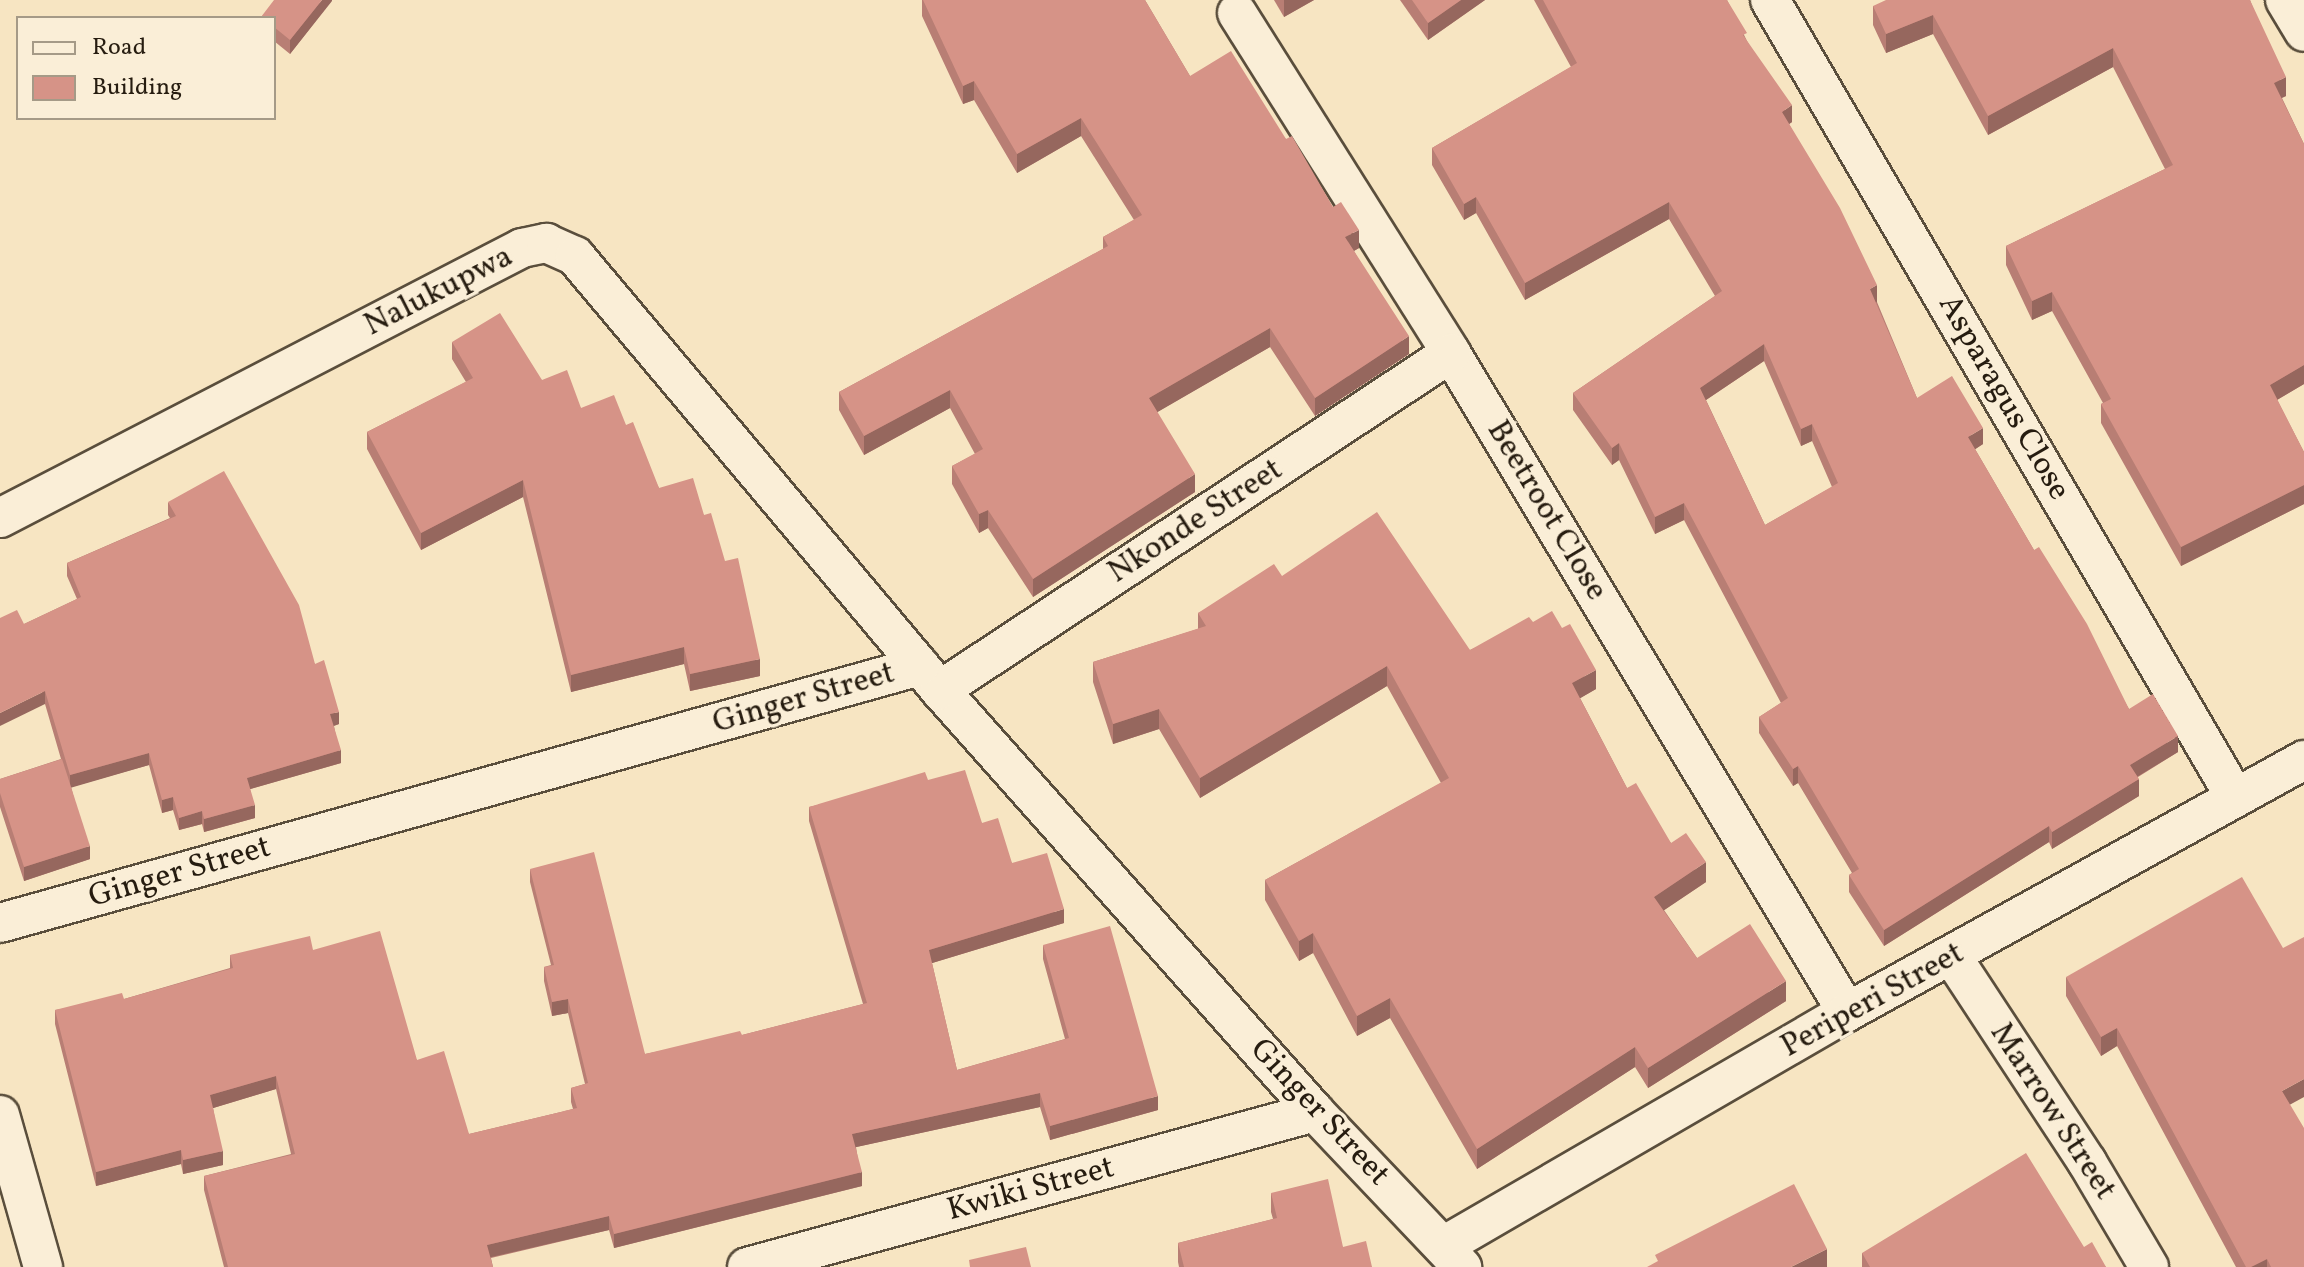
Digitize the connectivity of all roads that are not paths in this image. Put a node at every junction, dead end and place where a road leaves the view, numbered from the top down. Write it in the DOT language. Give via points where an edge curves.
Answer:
graph roads {
  1 [pos="1770,0"];
  2 [pos="2285,0"];
  3 [pos="1237,13"];
  4 [pos="2304,32"];
  5 [pos="1451,353"];
  6 [pos="0,518"];
  7 [pos="930,678"];
  8 [pos="2304,760"];
  9 [pos="2235,797"];
  10 [pos="0,923"];
  11 [pos="1953,958"];
  12 [pos="1847,1012"];
  13 [pos="1315,1112"];
  14 [pos="0,1115"];
  15 [pos="1454,1256"];
  16 [pos="43,1267"];
  17 [pos="747,1267"];
  18 [pos="2149,1267"];
  1 -- 9 [label="street, Asparagus Close"];
  2 -- 4 [label="street"];
  3 -- 5 [label="street, Beetroot Close"];
  5 -- 7 [label="street, Nkonde Street"];
  5 -- 12 [label="street, Beetroot Close"];
  6 -- 7 [label="street, Nalukupwa" via="522,248 546,243 575,256"];
  7 -- 10 [label="street, Ginger Street"];
  7 -- 13 [label="street, Ginger Street"];
  8 -- 9 [label="street, Periperi Street"];
  9 -- 11 [label="street, Periperi Street"];
  11 -- 12 [label="street, Periperi Street"];
  11 -- 18 [label="street, Marrow Street"];
  12 -- 15 [label="street, Periperi Street"];
  13 -- 15 [label="street, Ginger Street"];
  13 -- 17 [label="street, Kwiki Street"];
  14 -- 16 [label="street"];
}
